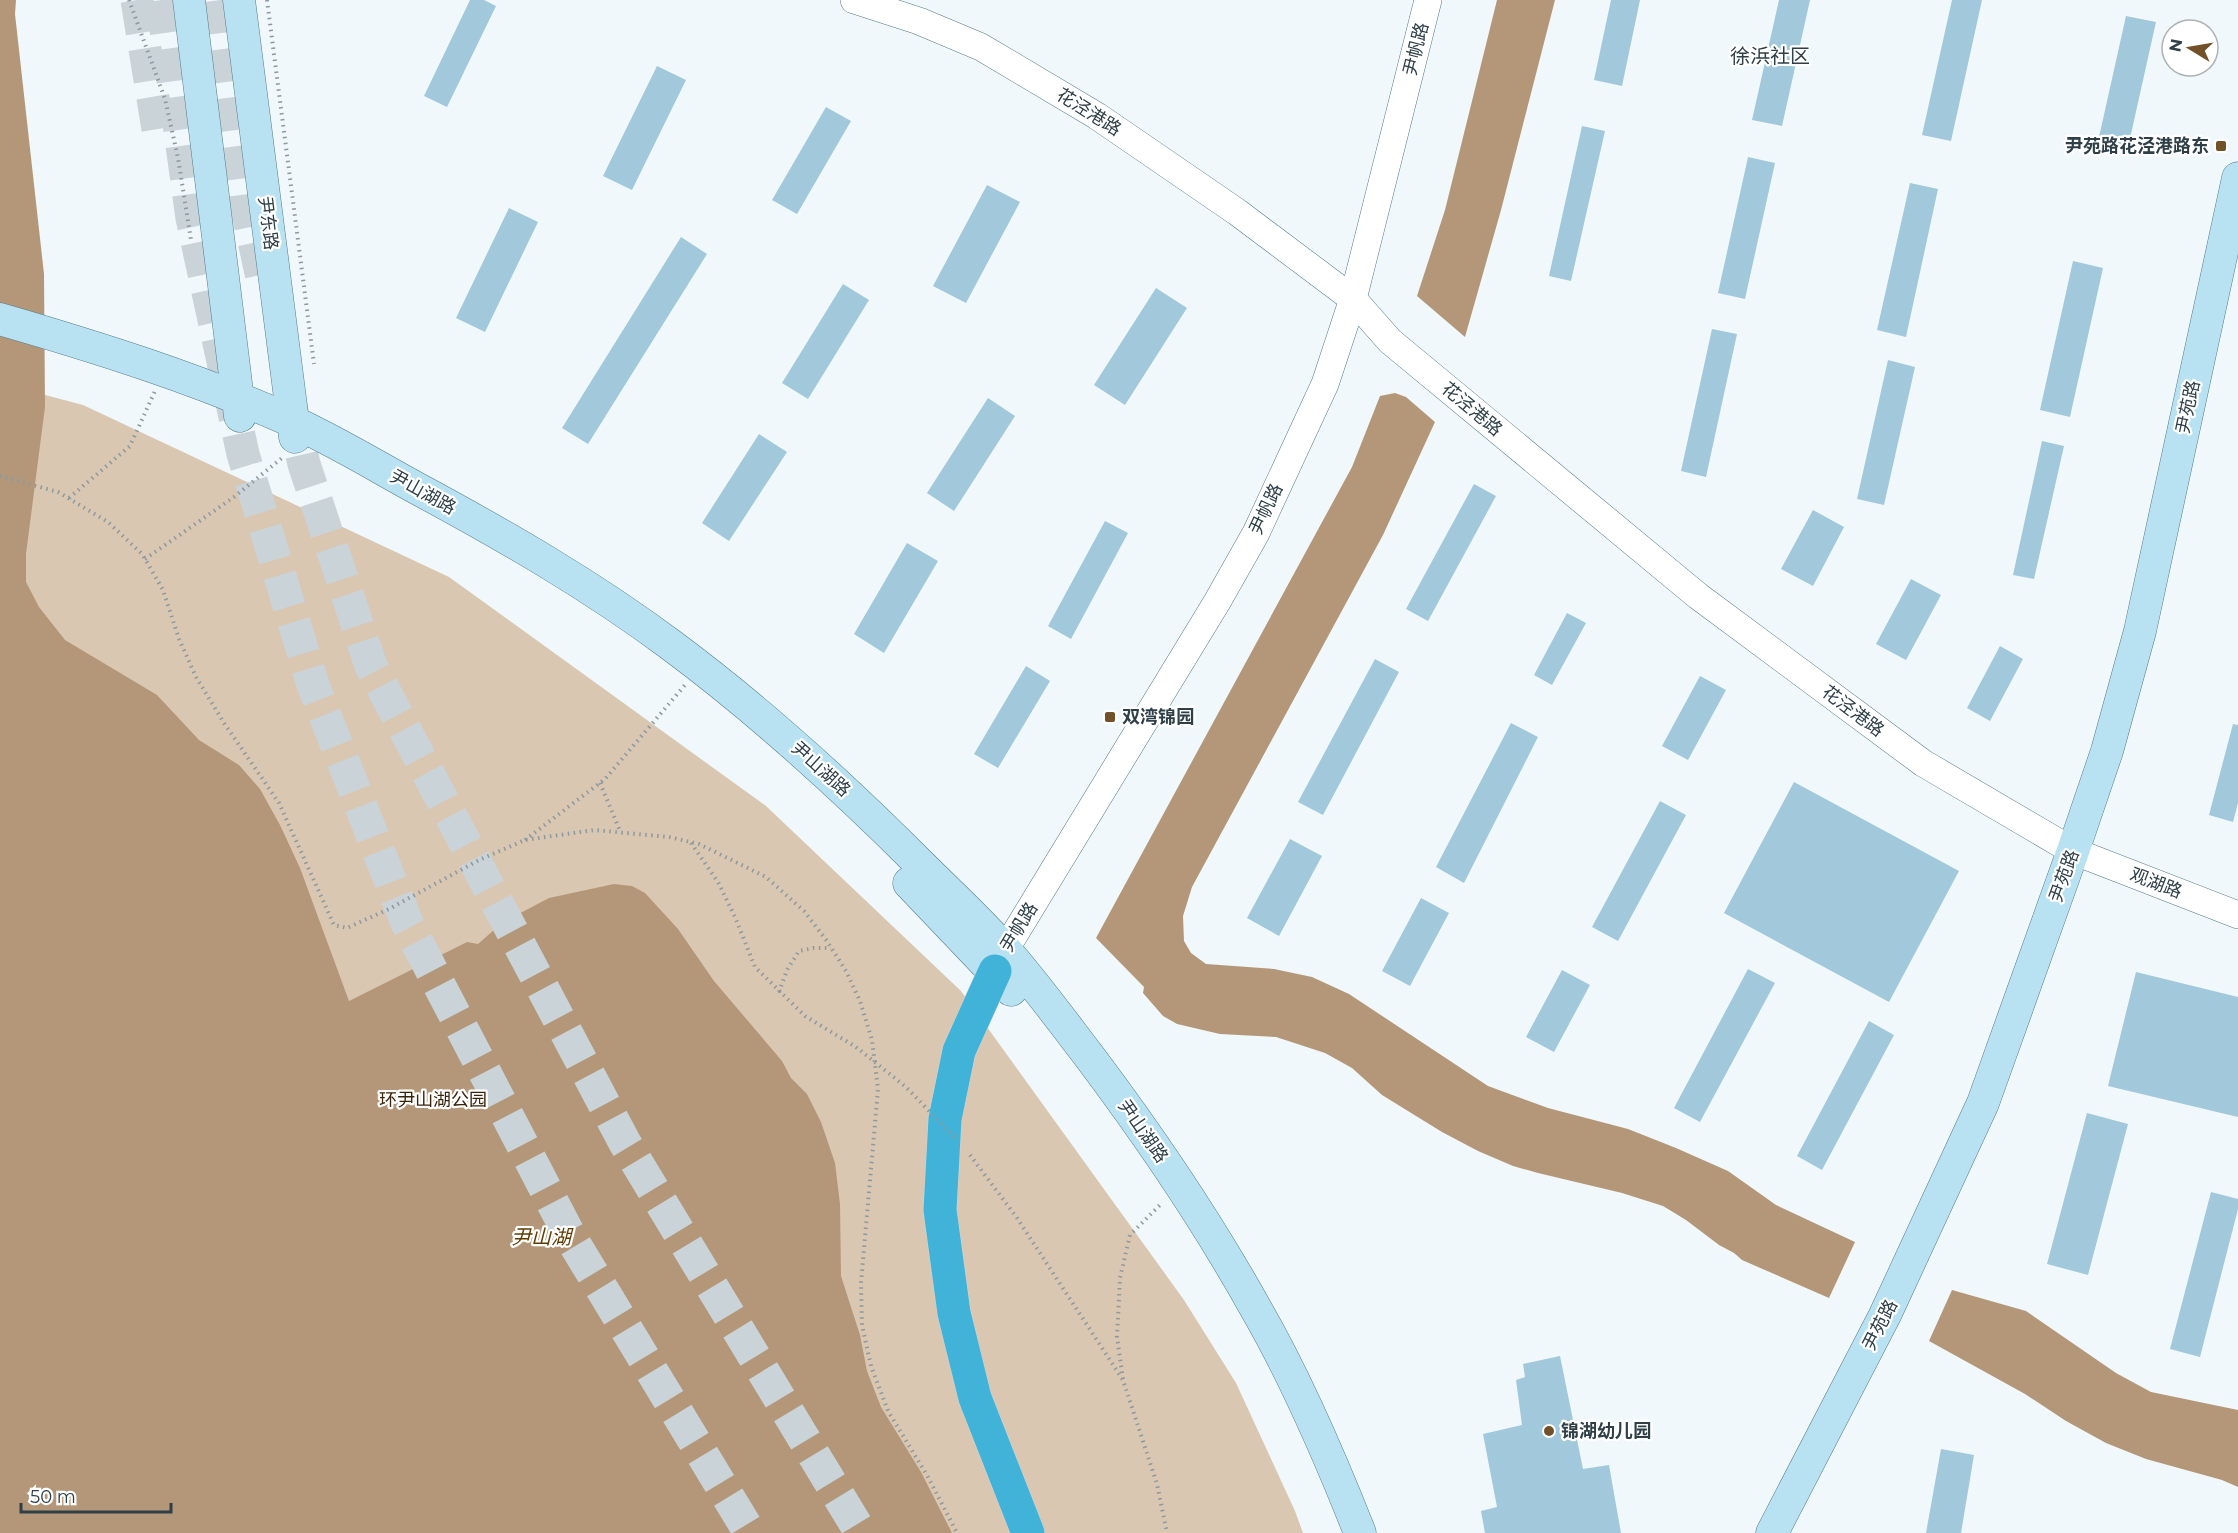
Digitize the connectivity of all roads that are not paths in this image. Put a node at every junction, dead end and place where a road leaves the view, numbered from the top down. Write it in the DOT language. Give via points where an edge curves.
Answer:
graph roads {
  1 [pos="189,0"];
  2 [pos="239,0"];
  3 [pos="854,0"];
  4 [pos="1428,0"];
  5 [pos="2238,178"];
  6 [pos="1353,299"];
  7 [pos="0,319"];
  8 [pos="0,339"];
  9 [pos="53,345"];
  10 [pos="240,410"];
  11 [pos="295,434"];
  12 [pos="2073,851"];
  13 [pos="2238,915"];
  14 [pos="1000,960"];
  15 [pos="1028,1533"];
  16 [pos="1341,1533"];
  17 [pos="1360,1533"];
  18 [pos="1772,1533"];
  1 -- 10 [label="main road"];
  2 -- 11 [label="main road, 尹东路"];
  3 -- 6 [label="street, 花泾港路" via="981,47 1097,116 1237,212"];
  4 -- 6 [label="street, 尹帆路"];
  5 -- 12 [label="main road, 尹苑路" via="2140,631"];
  6 -- 12 [label="street, 花泾港路" via="1390,341 1698,596 1923,763"];
  6 -- 14 [label="street, 尹帆路" via="1324,384 1256,533"];
  7 -- 9 [label="main road, 尹山湖路"];
  8 -- 9 [label="main road, 尹山湖路"];
  9 -- 10 [label="main road, 尹山湖路"];
  9 -- 10 [label="main road, 尹山湖路" via="155,390"];
  10 -- 11 [label="main road, 尹山湖路"];
  11 -- 14 [label="main road, 尹山湖路" via="505,560 658,661 753,736"];
  11 -- 14 [label="main road, 尹山湖路" via="511,540 672,645 848,792"];
  12 -- 13 [label="street, 观湖路"];
  12 -- 18 [label="main road, 尹苑路" via="1983,1103 1885,1315"];
  14 -- 15 [label="highway" via="959,1051 945,1119 940,1210 954,1313 975,1398"];
  14 -- 16 [label="main road, 尹山湖路" via="1191,1239 1248,1335"];
  14 -- 17 [label="main road, 尹山湖路" via="1038,990 1130,1111 1201,1216 1258,1312 1312,1420"];
}
